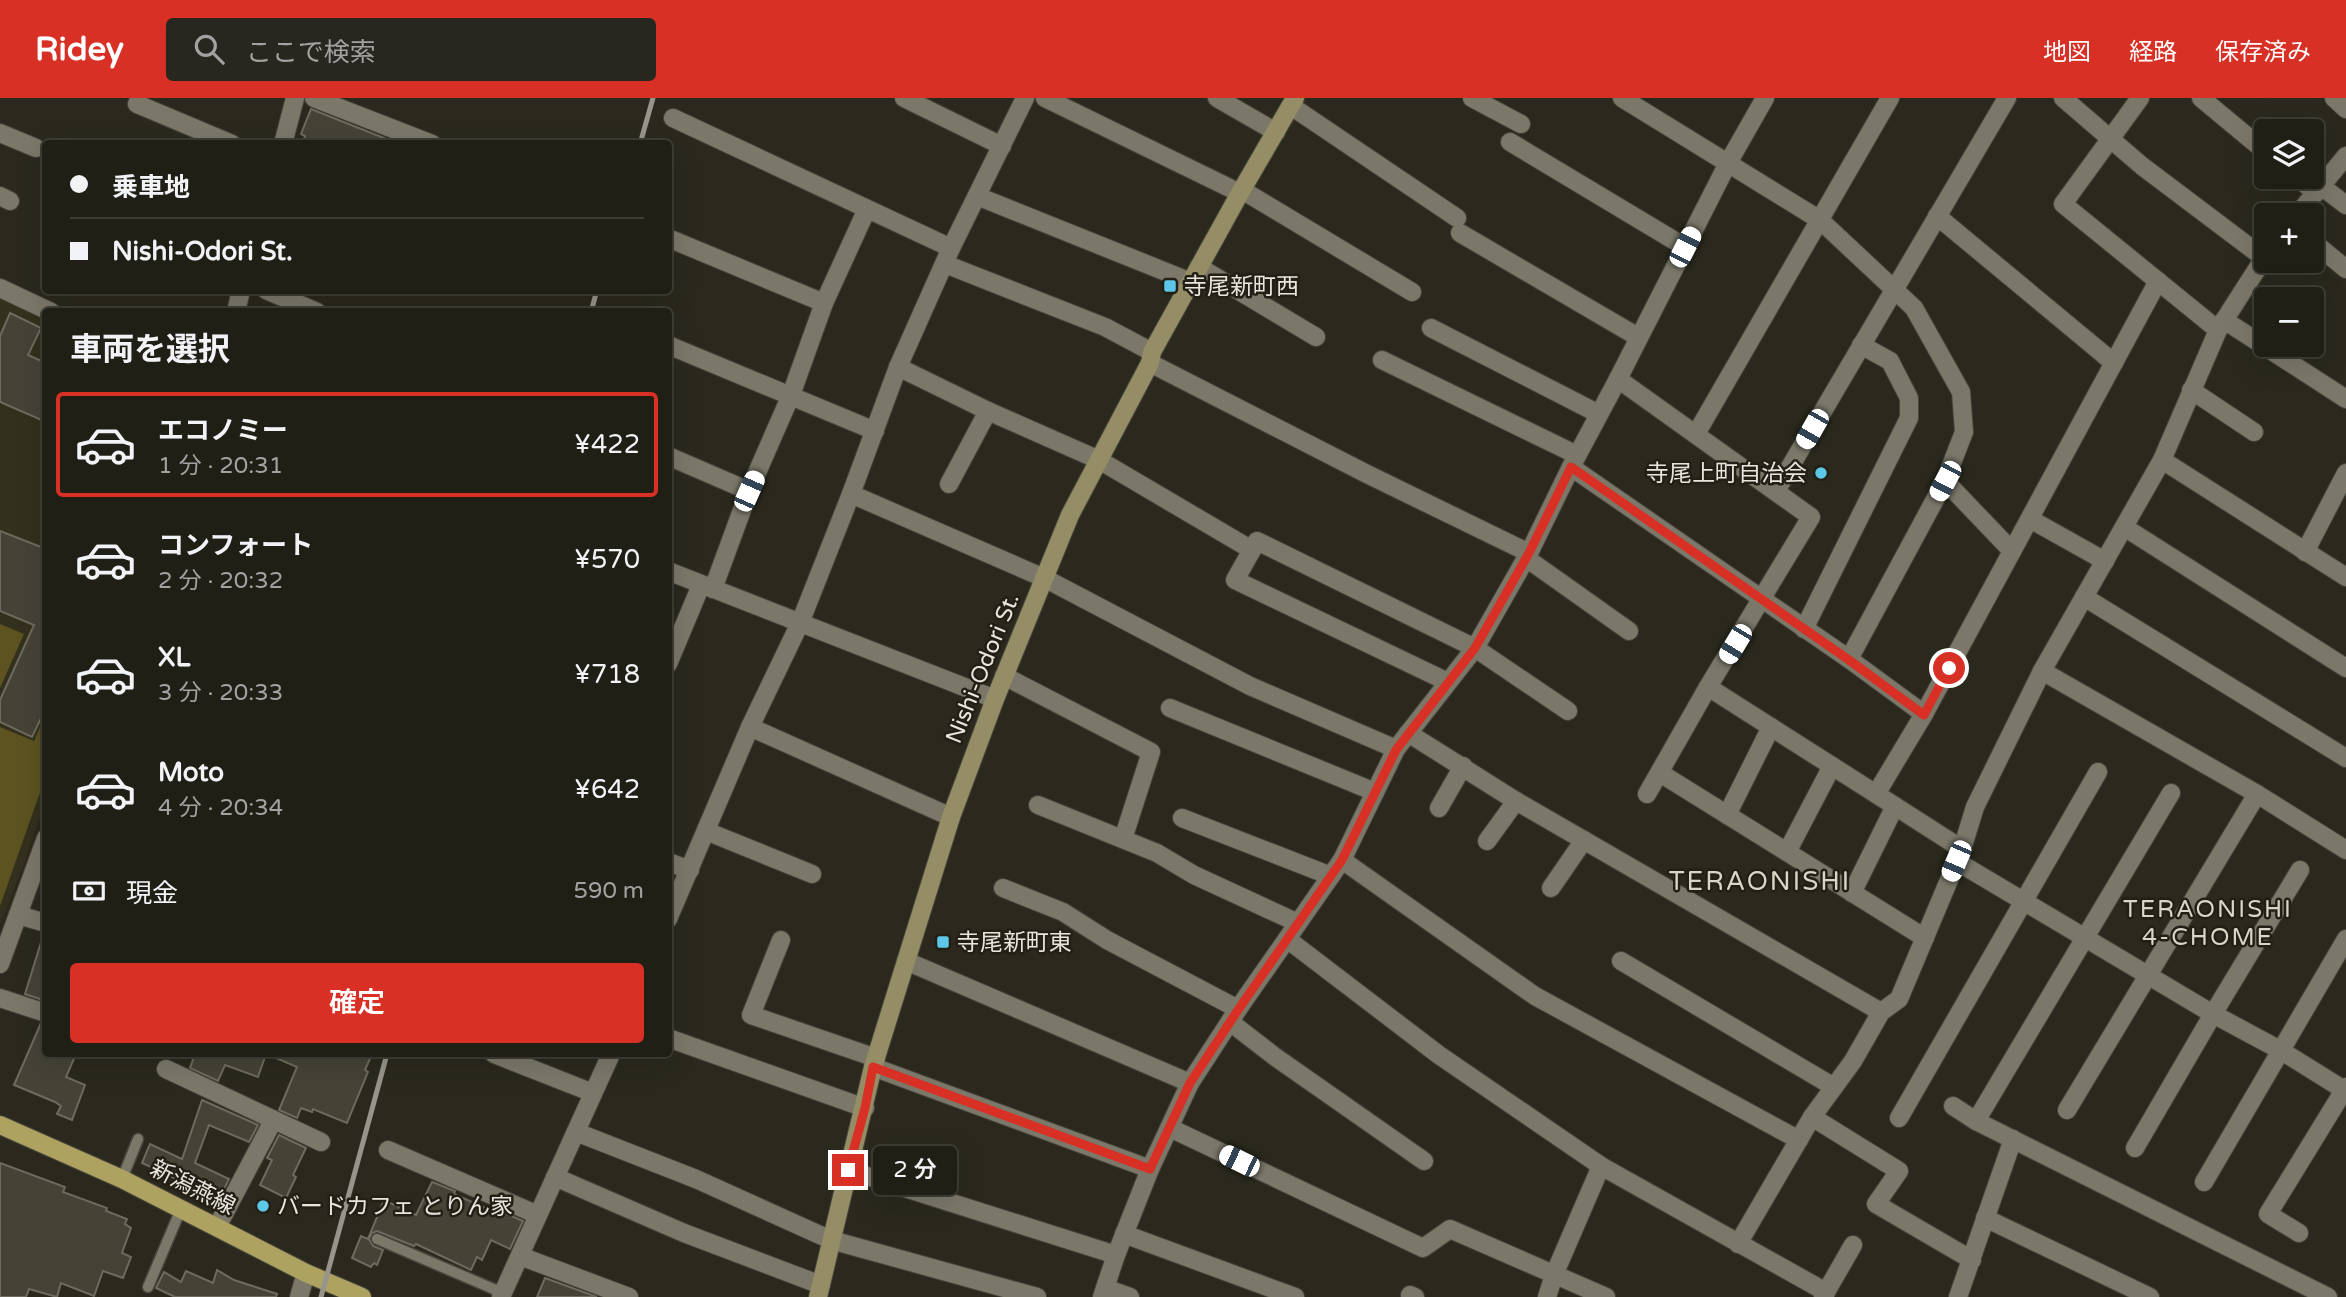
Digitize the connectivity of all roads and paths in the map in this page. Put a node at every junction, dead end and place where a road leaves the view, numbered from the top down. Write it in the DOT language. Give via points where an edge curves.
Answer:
graph roads {
  1 [pos="295,98"];
  2 [pos="314,98"];
  3 [pos="904,98"];
  4 [pos="1025,98"];
  5 [pos="1045,98"];
  6 [pos="1217,98"];
  7 [pos="1472,98"];
  8 [pos="1622,98"];
  9 [pos="1765,98"];
  10 [pos="1890,98"];
  11 [pos="2007,98"];
  12 [pos="2063,98"];
  13 [pos="2140,98"];
  14 [pos="2201,98"];
  15 [pos="2334,98"];
  16 [pos="1293,102"];
  17 [pos="137,104"];
  18 [pos="2346,108"];
  19 [pos="673,118"];
  20 [pos="1521,124"];
  21 [pos="1276,132"];
  22 [pos="0,133"];
  23 [pos="2110,138"];
  24 [pos="222,140"];
  25 [pos="284,140"];
  26 [pos="422,140"];
  27 [pos="1510,142"];
  28 [pos="2254,142"];
  29 [pos="1002,146"];
  30 [pos="36,148"];
  31 [pos="2346,156"];
  32 [pos="1728,163"];
  33 [pos="2324,182"];
  34 [pos="2318,189"];
  35 [pos="1241,191"];
  36 [pos="977,196"];
  37 [pos="2307,203"];
  38 [pos="2346,205"];
  39 [pos="867,209"];
  40 [pos="1937,216"];
  41 [pos="1820,220"];
  42 [pos="672,240"];
  43 [pos="1685,247"];
  44 [pos="2254,249"];
  45 [pos="2324,250"];
  46 [pos="948,256"];
  47 [pos="2346,269"];
  48 [pos="2255,273"];
  49 [pos="1195,275"];
  50 [pos="2158,281"];
  51 [pos="0,288"];
  52 [pos="1895,288"];
  53 [pos="1412,292"];
  54 [pos="275,294"];
  55 [pos="824,303"];
  56 [pos="42,308"];
  57 [pos="308,308"];
  58 [pos="2221,325"];
  59 [pos="1431,328"];
  60 [pos="1316,337"];
  61 [pos="1638,337"];
  62 [pos="1861,345"];
  63 [pos="672,347"];
  64 [pos="1151,357"];
  65 [pos="1382,360"];
  66 [pos="2114,363"];
  67 [pos="898,367"];
  68 [pos="1618,379"];
  69 [pos="2191,390"];
  70 [pos="791,395"];
  71 [pos="2346,399"];
  72 [pos="988,411"];
  73 [pos="1600,414"];
  74 [pos="875,431"];
  75 [pos="2254,432"];
  76 [pos="1696,434"];
  77 [pos="672,458"];
  78 [pos="1099,460"];
  79 [pos="2162,460"];
  80 [pos="1574,461"];
  81 [pos="2346,473"];
  82 [pos="1945,481"];
  83 [pos="950,484"];
  84 [pos="749,491"];
  85 [pos="1776,491"];
  86 [pos="851,494"];
  87 [pos="2030,519"];
  88 [pos="2124,527"];
  89 [pos="1252,550"];
  90 [pos="2012,551"];
  91 [pos="2305,552"];
  92 [pos="1528,556"];
  93 [pos="2105,561"];
  94 [pos="672,573"];
  95 [pos="2346,577"];
  96 [pos="1044,578"];
  97 [pos="707,587"];
  98 [pos="2084,597"];
  99 [pos="1761,600"];
  100 [pos="800,623"];
  101 [pos="1804,629"];
  102 [pos="1629,631"];
  103 [pos="1475,648"];
  104 [pos="672,656"];
  105 [pos="1849,660"];
  106 [pos="2346,668"];
  107 [pos="2042,671"];
  108 [pos="1004,676"];
  109 [pos="1448,682"];
  110 [pos="1708,687"];
  111 [pos="995,699"];
  112 [pos="1170,708"];
  113 [pos="1568,711"];
  114 [pos="1924,715"];
  115 [pos="750,727"];
  116 [pos="1771,727"];
  117 [pos="1408,733"];
  118 [pos="1396,750"];
  119 [pos="2346,758"];
  120 [pos="1463,766"];
  121 [pos="1832,766"];
  122 [pos="2098,772"];
  123 [pos="1660,773"];
  124 [pos="1375,792"];
  125 [pos="2171,793"];
  126 [pos="2257,793"];
  127 [pos="1647,794"];
  128 [pos="1876,794"];
  129 [pos="1516,801"];
  130 [pos="1038,804"];
  131 [pos="1895,806"];
  132 [pos="1439,808"];
  133 [pos="1727,815"];
  134 [pos="951,817"];
  135 [pos="1182,818"];
  136 [pos="706,831"];
  137 [pos="1123,839"];
  138 [pos="1584,840"];
  139 [pos="1488,841"];
  140 [pos="42,849"];
  141 [pos="2346,850"];
  142 [pos="1787,852"];
  143 [pos="1959,855"];
  144 [pos="1342,860"];
  145 [pos="672,863"];
  146 [pos="690,870"];
  147 [pos="2300,870"];
  148 [pos="812,874"];
  149 [pos="1331,876"];
  150 [pos="1003,888"];
  151 [pos="1551,888"];
  152 [pos="1852,893"];
  153 [pos="2025,901"];
  154 [pos="672,910"];
  155 [pos="18,915"];
  156 [pos="42,922"];
  157 [pos="1298,923"];
  158 [pos="1925,938"];
  159 [pos="2084,938"];
  160 [pos="1287,939"];
  161 [pos="2346,939"];
  162 [pos="781,940"];
  163 [pos="906,961"];
  164 [pos="1621,961"];
  165 [pos="0,964"];
  166 [pos="2149,974"];
  167 [pos="0,998"];
  168 [pos="42,1012"];
  169 [pos="1881,1012"];
  170 [pos="2213,1014"];
  171 [pos="1234,1016"];
  172 [pos="672,1039"];
  173 [pos="2280,1049"];
  174 [pos="502,1057"];
  175 [pos="610,1057"];
  176 [pos="875,1063"];
  177 [pos="166,1069"];
  178 [pos="1190,1083"];
  179 [pos="1834,1087"];
  180 [pos="2345,1089"];
  181 [pos="593,1093"];
  182 [pos="1953,1106"];
  183 [pos="865,1108"];
  184 [pos="2067,1110"];
  185 [pos="1812,1117"];
  186 [pos="1899,1118"];
  187 [pos="273,1121"];
  188 [pos="1976,1121"];
  189 [pos="0,1125"];
  190 [pos="1170,1128"];
  191 [pos="576,1132"];
  192 [pos="138,1139"];
  193 [pos="2013,1139"];
  194 [pos="1799,1140"];
  195 [pos="321,1142"];
  196 [pos="2135,1148"];
  197 [pos="388,1150"];
  198 [pos="1424,1161"];
  199 [pos="1601,1166"];
  200 [pos="1150,1169"];
  201 [pos="848,1170"];
  202 [pos="555,1177"];
  203 [pos="122,1180"];
  204 [pos="2204,1182"];
  205 [pos="181,1209"];
  206 [pos="538,1215"];
  207 [pos="1985,1218"];
  208 [pos="217,1227"];
  209 [pos="2299,1233"];
  210 [pos="1124,1234"];
  211 [pos="377,1239"];
  212 [pos="831,1241"];
  213 [pos="1738,1244"];
  214 [pos="1853,1245"];
  215 [pos="1116,1255"];
  216 [pos="520,1256"];
  217 [pos="1972,1260"];
  218 [pos="306,1273"];
  219 [pos="1554,1275"];
  220 [pos="148,1287"];
  221 [pos="819,1291"];
  222 [pos="1104,1293"];
  223 [pos="1824,1294"];
  224 [pos="354,1295"];
  225 [pos="502,1295"];
  226 [pos="299,1297"];
  227 [pos="629,1297"];
  228 [pos="1037,1297"];
  229 [pos="1130,1297"];
  230 [pos="1295,1297"];
  231 [pos="1547,1297"];
  232 [pos="1605,1297"];
  233 [pos="1958,1297"];
  234 [pos="2150,1297"];
  235 [pos="2328,1297"];
  1 -- 25 [label="street"];
  2 -- 26 [label="street"];
  3 -- 29 [label="street"];
  4 -- 29 [label="street"];
  5 -- 35 [label="street"];
  6 -- 21 [label="street"];
  7 -- 20 [label="street"];
  8 -- 32 [label="street"];
  9 -- 32 [label="street"];
  10 -- 41 [label="street"];
  11 -- 40 [label="street"];
  12 -- 23 [label="street"];
  13 -- 23 [label="street"];
  14 -- 28 [label="street"];
  15 -- 18 [label="street"];
  16 -- 21 [label="street, Nishi-Odori St."];
  16 -- 61 [label="street" via="1458,225"];
  17 -- 24 [label="street"];
  19 -- 39 [label="street"];
  21 -- 35 [label="street, Nishi-Odori St."];
  22 -- 30 [label="street"];
  23 -- 44 [label="street"];
  23 -- 50 [label="street" via="2063,204"];
  27 -- 43 [label="street"];
  29 -- 36 [label="street"];
  31 -- 33 [label="street"];
  32 -- 41 [label="street"];
  32 -- 43 [label="street"];
  34 -- 37 [label="street"];
  34 -- 38 [label="street"];
  35 -- 49 [label="street, Nishi-Odori St."];
  35 -- 53 [label="street"];
  36 -- 46 [label="street"];
  36 -- 49 [label="street"];
  39 -- 46 [label="street"];
  39 -- 55 [label="street"];
  40 -- 52 [label="street"];
  40 -- 66 [label="street"];
  41 -- 52 [label="street"];
  41 -- 76 [label="street"];
  42 -- 55 [label="street"];
  43 -- 61 [label="street"];
  45 -- 47 [label="street"];
  46 -- 64 [label="street" via="1105,327"];
  46 -- 67 [label="street"];
  48 -- 58 [label="street"];
  49 -- 60 [label="street"];
  49 -- 64 [label="street, Nishi-Odori St."];
  50 -- 58 [label="street"];
  50 -- 66 [label="street"];
  51 -- 56 [label="street"];
  52 -- 62 [label="street"];
  52 -- 82 [label="street" via="1914,308 1961,392 1964,432"];
  54 -- 57 [label="street"];
  55 -- 70 [label="street"];
  58 -- 69 [label="street"];
  58 -- 71 [label="street"];
  59 -- 73 [label="street"];
  61 -- 68 [label="street"];
  62 -- 85 [label="street"];
  62 -- 101 [label="street" via="1890,361 1909,398 1909,418"];
  63 -- 70 [label="street"];
  64 -- 78 [label="street, Nishi-Odori St."];
  64 -- 92 [label="street"];
  65 -- 80 [label="street"];
  66 -- 87 [label="street"];
  67 -- 72 [label="street"];
  67 -- 74 [label="street"];
  68 -- 73 [label="street"];
  68 -- 76 [label="street"];
  69 -- 75 [label="street"];
  69 -- 79 [label="street"];
  70 -- 74 [label="street"];
  70 -- 84 [label="street"];
  72 -- 78 [label="street"];
  72 -- 83 [label="street"];
  73 -- 80 [label="street"];
  74 -- 86 [label="street"];
  76 -- 85 [label="street"];
  77 -- 84 [label="street"];
  78 -- 89 [label="street"];
  78 -- 96 [label="street, Nishi-Odori St."];
  79 -- 88 [label="street"];
  79 -- 91 [label="street"];
  80 -- 92 [label="street"];
  80 -- 99 [label="street"];
  81 -- 91 [label="street"];
  82 -- 90 [label="street"];
  82 -- 105 [label="street"];
  84 -- 97 [label="street"];
  85 -- 99 [label="street" via="1811,517"];
  86 -- 96 [label="street"];
  86 -- 100 [label="street"];
  87 -- 90 [label="street"];
  87 -- 93 [label="street"];
  88 -- 93 [label="street"];
  88 -- 106 [label="street"];
  89 -- 103 [label="street" via="1257,541"];
  89 -- 109 [label="street" via="1235,580"];
  90 -- 114 [label="street"];
  91 -- 95 [label="street"];
  92 -- 102 [label="street"];
  92 -- 103 [label="street"];
  93 -- 98 [label="street"];
  94 -- 97 [label="street"];
  96 -- 108 [label="street, Nishi-Odori St."];
  96 -- 118 [label="street" via="1250,686"];
  97 -- 100 [label="street"];
  97 -- 104 [label="street"];
  98 -- 107 [label="street"];
  98 -- 119 [label="street"];
  99 -- 101 [label="street"];
  99 -- 110 [label="street"];
  100 -- 111 [label="street"];
  100 -- 115 [label="street"];
  101 -- 105 [label="street"];
  103 -- 109 [label="street"];
  103 -- 113 [label="street"];
  105 -- 114 [label="street"];
  107 -- 126 [label="street"];
  107 -- 143 [label="street" via="1975,807"];
  108 -- 111 [label="street, Nishi-Odori St."];
  108 -- 137 [label="street" via="1151,752"];
  109 -- 117 [label="street"];
  110 -- 116 [label="street"];
  110 -- 123 [label="street"];
  111 -- 134 [label="street, Nishi-Odori St."];
  112 -- 124 [label="street"];
  114 -- 128 [label="street"];
  115 -- 134 [label="street"];
  115 -- 136 [label="street"];
  116 -- 121 [label="street"];
  116 -- 133 [label="street"];
  117 -- 118 [label="street"];
  117 -- 120 [label="street"];
  118 -- 124 [label="street"];
  120 -- 129 [label="street"];
  120 -- 132 [label="street"];
  121 -- 128 [label="street"];
  121 -- 142 [label="street"];
  122 -- 153 [label="street"];
  123 -- 127 [label="street"];
  123 -- 133 [label="street"];
  124 -- 144 [label="street"];
  125 -- 159 [label="street"];
  126 -- 141 [label="street"];
  126 -- 166 [label="street"];
  128 -- 131 [label="street"];
  129 -- 138 [label="street"];
  129 -- 139 [label="street"];
  130 -- 137 [label="street"];
  131 -- 143 [label="street"];
  131 -- 152 [label="street"];
  133 -- 142 [label="street"];
  134 -- 163 [label="street, Nishi-Odori St."];
  135 -- 149 [label="street"];
  136 -- 146 [label="street"];
  136 -- 148 [label="street"];
  137 -- 157 [label="street"];
  138 -- 151 [label="street"];
  138 -- 169 [label="street"];
  140 -- 155 [label="street"];
  142 -- 152 [label="street"];
  143 -- 153 [label="street"];
  143 -- 158 [label="street"];
  144 -- 149 [label="street"];
  144 -- 194 [label="street" via="1535,996"];
  145 -- 146 [label="street"];
  146 -- 154 [label="street"];
  147 -- 170 [label="street"];
  149 -- 157 [label="street"];
  150 -- 171 [label="street" via="1063,912"];
  152 -- 158 [label="street"];
  153 -- 159 [label="street"];
  153 -- 186 [label="street"];
  155 -- 156 [label="street"];
  155 -- 165 [label="street"];
  157 -- 160 [label="street"];
  158 -- 169 [label="street" via="1899,999"];
  159 -- 166 [label="street"];
  159 -- 188 [label="street"];
  160 -- 171 [label="street"];
  160 -- 199 [label="street" via="1439,1055"];
  161 -- 173 [label="street"];
  162 -- 176 [label="street" via="751,1015"];
  163 -- 176 [label="street, Nishi-Odori St."];
  163 -- 178 [label="street"];
  164 -- 179 [label="street"];
  166 -- 170 [label="street"];
  166 -- 184 [label="street"];
  167 -- 168 [label="street"];
  169 -- 179 [label="street"];
  170 -- 173 [label="street"];
  170 -- 196 [label="street"];
  171 -- 178 [label="street"];
  171 -- 198 [label="street"];
  172 -- 183 [label="street"];
  173 -- 180 [label="street"];
  173 -- 204 [label="street"];
  174 -- 181 [label="street"];
  175 -- 181 [label="street"];
  176 -- 183 [label="street, Nishi-Odori St."];
  176 -- 200 [label="street"];
  177 -- 187 [label="street"];
  178 -- 190 [label="street"];
  179 -- 185 [label="street"];
  180 -- 209 [label="street" via="2268,1214"];
  181 -- 191 [label="street"];
  182 -- 188 [label="street"];
  183 -- 201 [label="street, Nishi-Odori St."];
  185 -- 194 [label="street"];
  185 -- 217 [label="street" via="1899,1171 1876,1204"];
  187 -- 195 [label="street"];
  187 -- 208 [label="street"];
  188 -- 193 [label="street"];
  189 -- 203 [label="main road, 新潟燕線"];
  190 -- 200 [label="street"];
  190 -- 219 [label="street" via="1423,1248 1450,1229"];
  191 -- 202 [label="street"];
  191 -- 212 [label="street" via="695,1179"];
  192 -- 203 [label="lane"];
  193 -- 207 [label="street"];
  193 -- 235 [label="street"];
  194 -- 213 [label="street"];
  197 -- 206 [label="street"];
  199 -- 213 [label="street"];
  199 -- 219 [label="street"];
  200 -- 210 [label="street"];
  201 -- 212 [label="street, Nishi-Odori St."];
  201 -- 215 [label="street"];
  202 -- 206 [label="street"];
  202 -- 221 [label="street"];
  203 -- 205 [label="main road, 新潟燕線"];
  205 -- 208 [label="main road, 新潟燕線"];
  205 -- 220 [label="lane"];
  206 -- 216 [label="street"];
  207 -- 217 [label="street"];
  207 -- 234 [label="street"];
  208 -- 218 [label="main road, 新潟燕線"];
  210 -- 215 [label="street"];
  210 -- 230 [label="street"];
  211 -- 225 [label="lane"];
  212 -- 221 [label="street, Nishi-Odori St."];
  212 -- 228 [label="street"];
  213 -- 223 [label="street"];
  214 -- 223 [label="street"];
  215 -- 222 [label="street"];
  216 -- 225 [label="street"];
  216 -- 227 [label="street"];
  217 -- 233 [label="street"];
  218 -- 224 [label="main road, 新潟燕線"];
  218 -- 226 [label="street"];
  219 -- 231 [label="street"];
  219 -- 232 [label="street"];
  222 -- 229 [label="street"];
}
